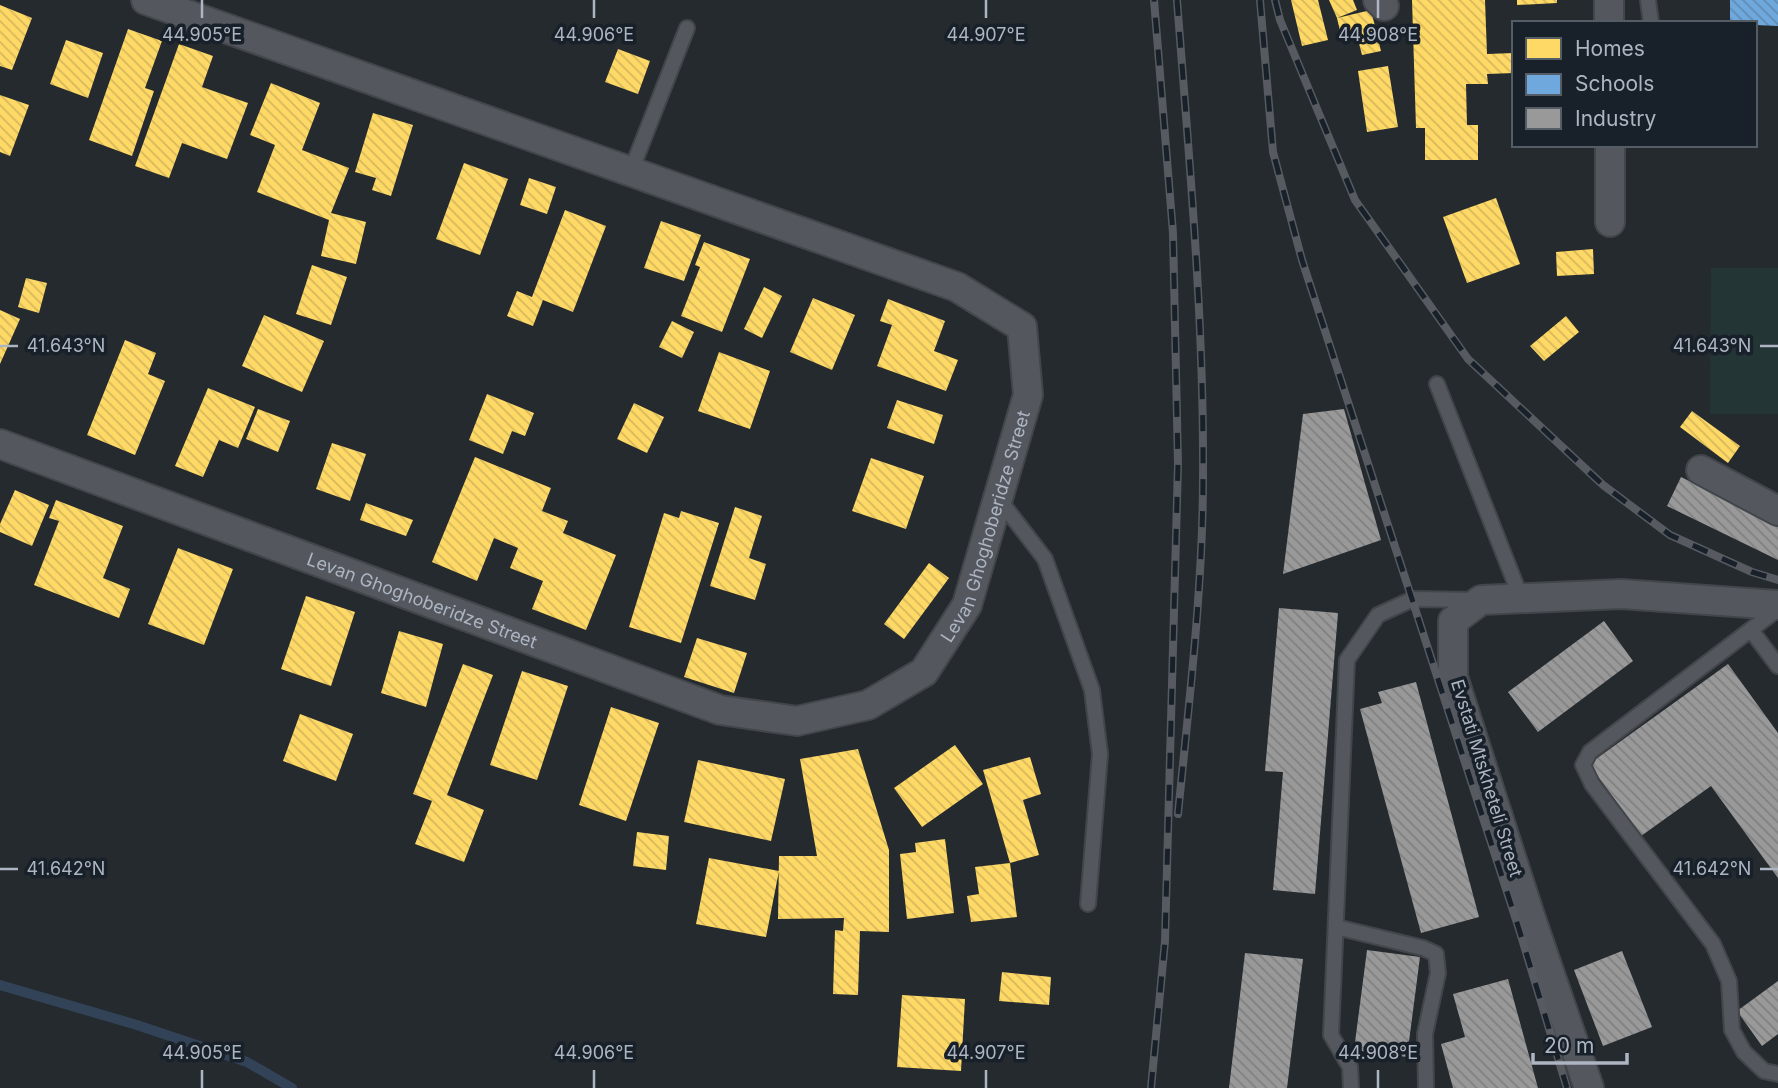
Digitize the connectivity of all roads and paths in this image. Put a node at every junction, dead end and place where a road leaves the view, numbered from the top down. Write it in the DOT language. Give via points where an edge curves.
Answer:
graph roads {
  1 [pos="146,0"];
  2 [pos="1609,0"];
  3 [pos="1648,0"];
  4 [pos="1609,21"];
  5 [pos="1651,21"];
  6 [pos="687,28"];
  7 [pos="1610,147"];
  8 [pos="631,171"];
  9 [pos="1610,222"];
  10 [pos="1437,384"];
  11 [pos="0,444"];
  12 [pos="1701,470"];
  13 [pos="998,498"];
  14 [pos="1778,511"];
  15 [pos="1521,598"];
  16 [pos="1481,600"];
  17 [pos="1778,607"];
  18 [pos="1751,630"];
  19 [pos="1778,666"];
  20 [pos="1088,904"];
  21 [pos="1336,927"];
  22 [pos="1778,1074"];
  23 [pos="1351,1088"];
  24 [pos="1426,1088"];
  25 [pos="1589,1088"];
  1 -- 8 [label="street, Levan Ghoghoberidze Street"];
  2 -- 4 [label="street"];
  3 -- 5 [label="lane"];
  6 -- 8 [label="lane"];
  7 -- 9 [label="street"];
  8 -- 13 [label="street, Levan Ghoghoberidze Street" via="957,287 1022,327 1028,395"];
  10 -- 15 [label="lane"];
  11 -- 13 [label="street, Levan Ghoghoberidze Street" via="720,710 797,721 868,705 924,672 967,605"];
  12 -- 14 [label="street"];
  13 -- 20 [label="lane" via="1045,559 1092,690 1100,754"];
  15 -- 16 [label="street"];
  15 -- 17 [label="street" via="1620,594"];
  16 -- 21 [label="lane" via="1413,599 1378,615 1347,660"];
  16 -- 25 [label="street, Evstati Mtskheteli Street" via="1453,621 1453,677"];
  17 -- 18 [label="lane"];
  18 -- 19 [label="lane"];
  18 -- 22 [label="lane" via="1590,752 1583,765 1592,784 1713,944 1729,981 1732,1030 1744,1052 1764,1071"];
  21 -- 23 [label="lane" via="1331,1035 1350,1067"];
  21 -- 24 [label="lane" via="1436,954 1438,973 1425,1034"];
}
